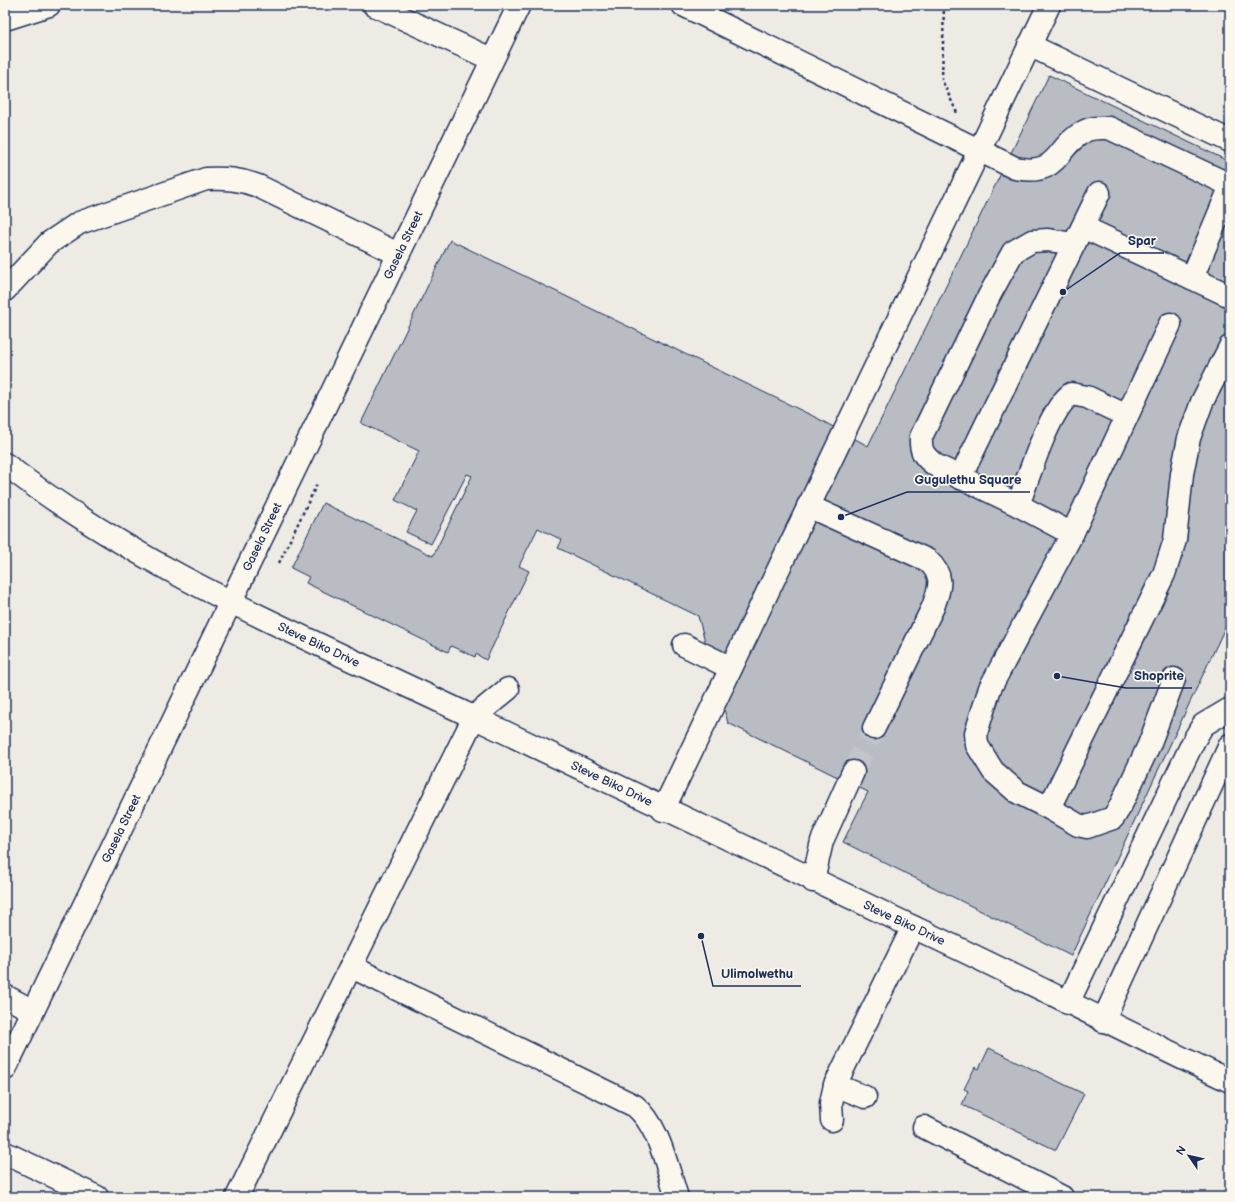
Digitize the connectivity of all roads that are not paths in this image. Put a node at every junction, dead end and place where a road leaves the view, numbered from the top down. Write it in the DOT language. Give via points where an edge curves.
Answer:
graph roads {
  1 [pos="49,5"];
  2 [pos="374,5"];
  3 [pos="519,5"];
  4 [pos="684,5"];
  5 [pos="1049,5"];
  6 [pos="5,19"];
  7 [pos="1029,46"];
  8 [pos="492,59"];
  9 [pos="1230,141"];
  10 [pos="978,150"];
  11 [pos="1230,185"];
  12 [pos="1230,188"];
  13 [pos="1099,193"];
  14 [pos="1078,236"];
  15 [pos="398,254"];
  16 [pos="1192,278"];
  17 [pos="5,290"];
  18 [pos="1230,296"];
  19 [pos="1170,324"];
  20 [pos="1230,347"];
  21 [pos="1127,416"];
  22 [pos="5,464"];
  23 [pos="960,478"];
  24 [pos="1018,505"];
  25 [pos="808,506"];
  26 [pos="1072,534"];
  27 [pos="231,601"];
  28 [pos="684,645"];
  29 [pos="731,668"];
  30 [pos="1174,679"];
  31 [pos="508,689"];
  32 [pos="1230,709"];
  33 [pos="474,718"];
  34 [pos="874,728"];
  35 [pos="1230,745"];
  36 [pos="853,772"];
  37 [pos="1049,808"];
  38 [pos="663,810"];
  39 [pos="813,881"];
  40 [pos="913,927"];
  41 [pos="352,967"];
  42 [pos="5,996"];
  43 [pos="1068,1003"];
  44 [pos="33,1011"];
  45 [pos="1103,1021"];
  46 [pos="5,1069"];
  47 [pos="1230,1081"];
  48 [pos="835,1085"];
  49 [pos="865,1097"];
  50 [pos="832,1120"];
  51 [pos="924,1127"];
  52 [pos="5,1153"];
  53 [pos="97,1197"];
  54 [pos="237,1197"];
  55 [pos="677,1197"];
  56 [pos="1062,1197"];
  1 -- 6 [label="street"];
  2 -- 8 [label="street"];
  3 -- 8 [label="street, Gasela Street"];
  4 -- 10 [label="street"];
  5 -- 7 [label="street"];
  7 -- 9 [label="street"];
  7 -- 10 [label="street"];
  8 -- 15 [label="street, Gasela Street"];
  10 -- 11 [label="street" via="1015,168 1030,171 1045,167 1085,130 1109,128"];
  10 -- 25 [label="street"];
  12 -- 16 [label="street"];
  13 -- 14 [label="street"];
  14 -- 16 [label="street"];
  14 -- 23 [label="street"];
  14 -- 23 [label="street" via="1032,241 1023,245 1013,252 989,296 922,437 920,448 923,456 935,465"];
  15 -- 17 [label="street" via="258,186 223,178 206,180 78,223 49,243"];
  15 -- 27 [label="street, Gasela Street"];
  16 -- 18 [label="street"];
  19 -- 21 [label="street"];
  20 -- 37 [label="street" via="1202,402 1189,438 1182,474 1176,540 1164,574"];
  21 -- 24 [label="street" via="1087,397 1071,394 1063,400 1035,458"];
  21 -- 26 [label="street"];
  22 -- 27 [label="street, Steve Biko Drive" via="116,538"];
  23 -- 24 [label="street"];
  24 -- 26 [label="street"];
  25 -- 29 [label="street"];
  25 -- 34 [label="street" via="926,560 939,574 939,588 933,607"];
  26 -- 37 [label="street" via="990,688 976,733 977,745 993,771 1017,792"];
  27 -- 33 [label="street, Steve Biko Drive"];
  27 -- 44 [label="street, Gasela Street"];
  28 -- 29 [label="street"];
  29 -- 38 [label="street"];
  30 -- 37 [label="street" via="1146,752 1113,818 1088,827 1078,825"];
  31 -- 33 [label="street"];
  32 -- 43 [label="street" via="1203,725 1194,740"];
  33 -- 38 [label="street, Steve Biko Drive"];
  33 -- 41 [label="street"];
  35 -- 45 [label="street"];
  36 -- 39 [label="street" via="822,841"];
  38 -- 39 [label="street, Steve Biko Drive"];
  39 -- 40 [label="street, Steve Biko Drive"];
  40 -- 43 [label="street, Steve Biko Drive"];
  40 -- 48 [label="street"];
  41 -- 54 [label="street"];
  41 -- 55 [label="street" via="635,1106 646,1116 655,1134"];
  42 -- 44 [label="street"];
  43 -- 45 [label="street, Steve Biko Drive"];
  44 -- 46 [label="street, Gasela Street"];
  45 -- 47 [label="street, Steve Biko Drive"];
  48 -- 49 [label="street"];
  48 -- 50 [label="street" via="831,1103"];
  51 -- 56 [label="street"];
  52 -- 53 [label="street"];
}
